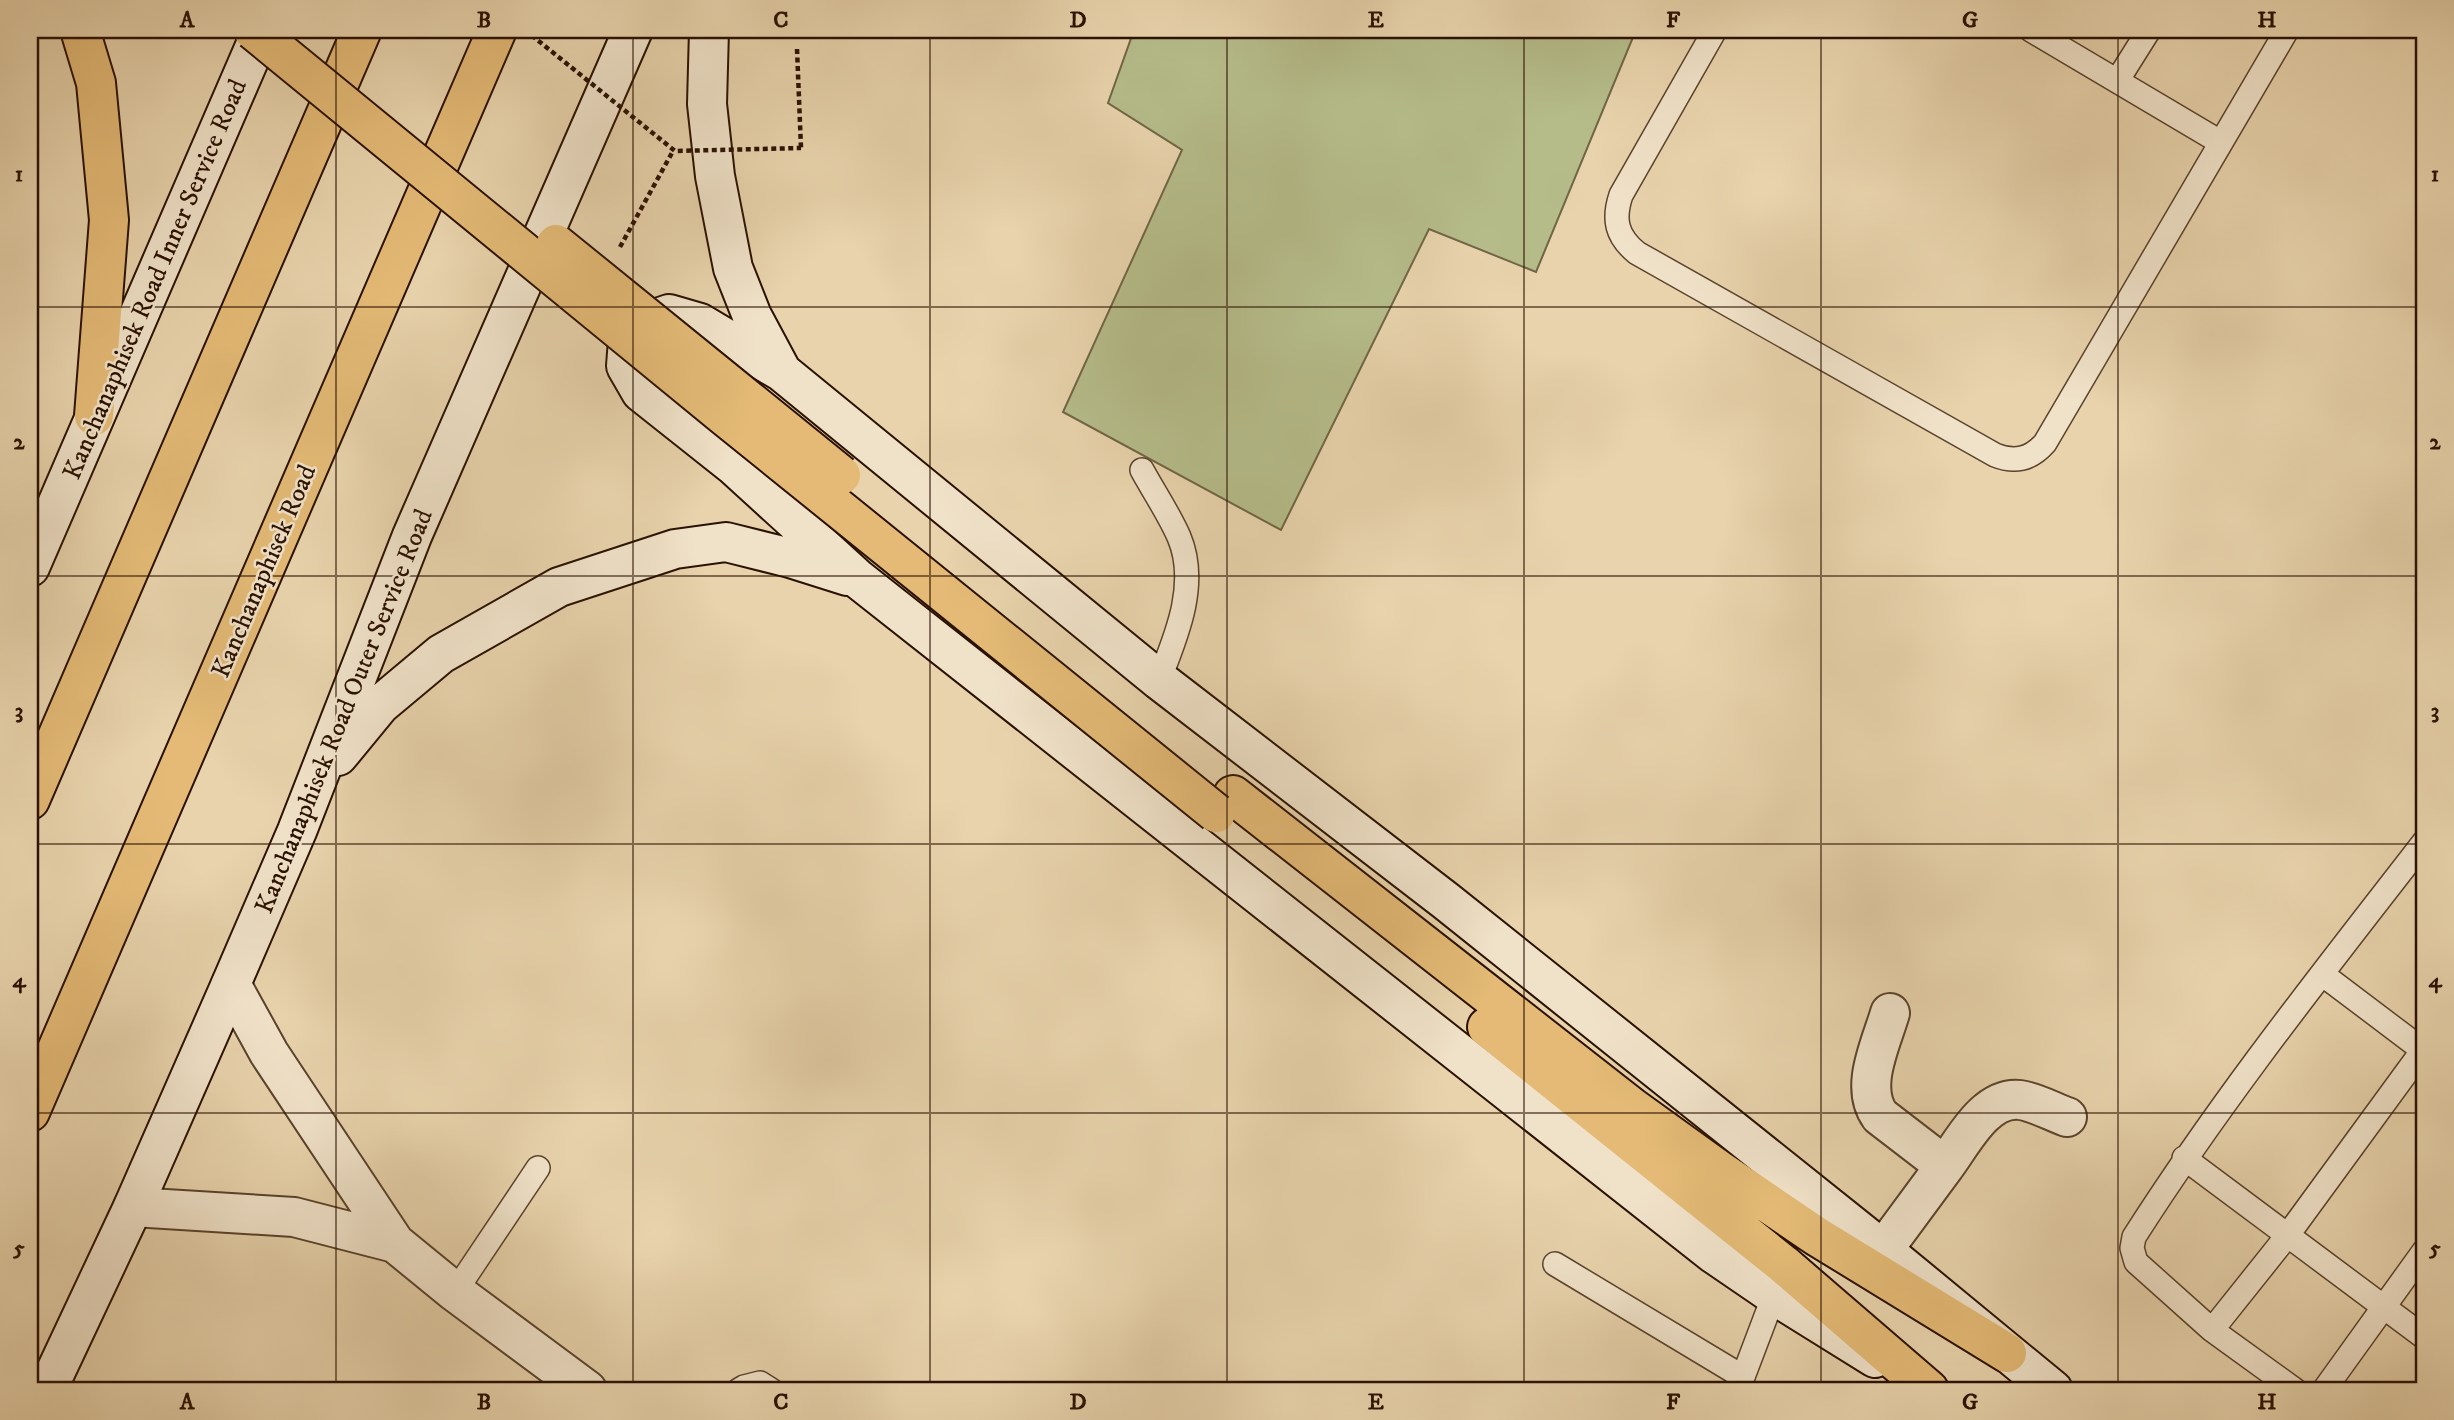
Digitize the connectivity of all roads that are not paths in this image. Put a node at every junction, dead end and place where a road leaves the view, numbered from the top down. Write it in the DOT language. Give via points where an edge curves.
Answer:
graph roads {
  1 [pos="80,30"];
  2 [pos="253,30"];
  3 [pos="262,30"];
  4 [pos="294,30"];
  5 [pos="362,30"];
  6 [pos="496,30"];
  7 [pos="633,30"];
  8 [pos="709,30"];
  9 [pos="1715,30"];
  10 [pos="2031,30"];
  11 [pos="2149,30"];
  12 [pos="2287,30"];
  13 [pos="2118,82"];
  14 [pos="2220,142"];
  15 [pos="782,372"];
  16 [pos="94,415"];
  17 [pos="1142,470"];
  18 [pos="30,567"];
  19 [pos="858,579"];
  20 [pos="1159,680"];
  21 [pos="315,784"];
  22 [pos="30,800"];
  23 [pos="1225,804"];
  24 [pos="2424,842"];
  25 [pos="2322,974"];
  26 [pos="231,984"];
  27 [pos="1890,1013"];
  28 [pos="2424,1050"];
  29 [pos="30,1112"];
  30 [pos="2067,1117"];
  31 [pos="2184,1158"];
  32 [pos="1945,1166"];
  33 [pos="538,1168"];
  34 [pos="134,1206"];
  35 [pos="2287,1236"];
  36 [pos="396,1243"];
  37 [pos="1883,1250"];
  38 [pos="2424,1251"];
  39 [pos="1555,1264"];
  40 [pos="455,1292"];
  41 [pos="1774,1295"];
  42 [pos="2385,1306"];
  43 [pos="2213,1330"];
  44 [pos="2424,1337"];
  45 [pos="2007,1353"];
  46 [pos="1739,1384"];
  47 [pos="58,1386"];
  48 [pos="587,1390"];
  49 [pos="740,1390"];
  50 [pos="771,1390"];
  51 [pos="1928,1390"];
  52 [pos="2053,1390"];
  53 [pos="2295,1390"];
  54 [pos="2325,1390"];
  1 -- 16 [label="main road" via="96,83 109,220"];
  2 -- 23 [label="main road, bridge" via="733,423"];
  3 -- 16 [label="main road, Kanchanaphisek Road Inner Service Road"];
  4 -- 23 [label="main road, bridge"];
  5 -- 22 [label="main road"];
  6 -- 29 [label="main road, Kanchanaphisek Road"];
  7 -- 21 [label="main road, Kanchanaphisek Road Outer Service Road" via="412,536"];
  8 -- 15 [label="main road" via="707,104 713,164 733,268"];
  9 -- 14 [label="lane" via="1621,195 1616,217 1623,241 2007,460 2029,456 2045,443"];
  10 -- 13 [label="lane"];
  11 -- 13 [label="lane"];
  12 -- 14 [label="lane"];
  13 -- 14 [label="lane"];
  15 -- 19 [label="main road" via="700,323 669,314 643,324 628,340 626,366 641,392 733,465"];
  15 -- 20 [label="main road"];
  16 -- 18 [label="main road, Kanchanaphisek Road Inner Service Road"];
  17 -- 20 [label="lane" via="1180,539 1186,575 1184,608"];
  19 -- 21 [label="main road" via="726,542 675,549 559,587 441,654 380,705"];
  19 -- 41 [label="main road" via="1598,1165"];
  20 -- 37 [label="main road" via="1457,909"];
  21 -- 26 [label="main road, Kanchanaphisek Road Outer Service Road"];
  23 -- 45 [label="main road" via="1719,1170 1816,1236"];
  23 -- 51 [label="main road" via="1783,1264"];
  24 -- 25 [label="lane"];
  25 -- 28 [label="lane"];
  25 -- 31 [label="lane"];
  26 -- 34 [label="main road, Kanchanaphisek Road Outer Service Road"];
  26 -- 36 [label="main road" via="270,1053"];
  27 -- 32 [label="main road" via="1873,1072 1872,1106"];
  28 -- 35 [label="lane"];
  30 -- 32 [label="main road" via="2020,1100 1998,1103 1981,1117"];
  31 -- 35 [label="lane"];
  31 -- 43 [label="lane" via="2134,1237 2132,1248 2136,1262"];
  32 -- 37 [label="main road"];
  33 -- 40 [label="lane"];
  34 -- 36 [label="main road" via="294,1217"];
  34 -- 47 [label="main road, Kanchanaphisek Road Outer Service Road"];
  35 -- 42 [label="lane"];
  35 -- 43 [label="lane"];
  36 -- 40 [label="main road"];
  37 -- 45 [label="main road"];
  38 -- 42 [label="lane"];
  39 -- 46 [label="lane"];
  40 -- 48 [label="main road"];
  41 -- 46 [label="lane"];
  41 -- 51 [label="main road"];
  42 -- 44 [label="lane"];
  42 -- 54 [label="lane"];
  43 -- 53 [label="lane"];
  45 -- 52 [label="main road"];
  49 -- 50 [label="lane" via="760,1383"];
}
